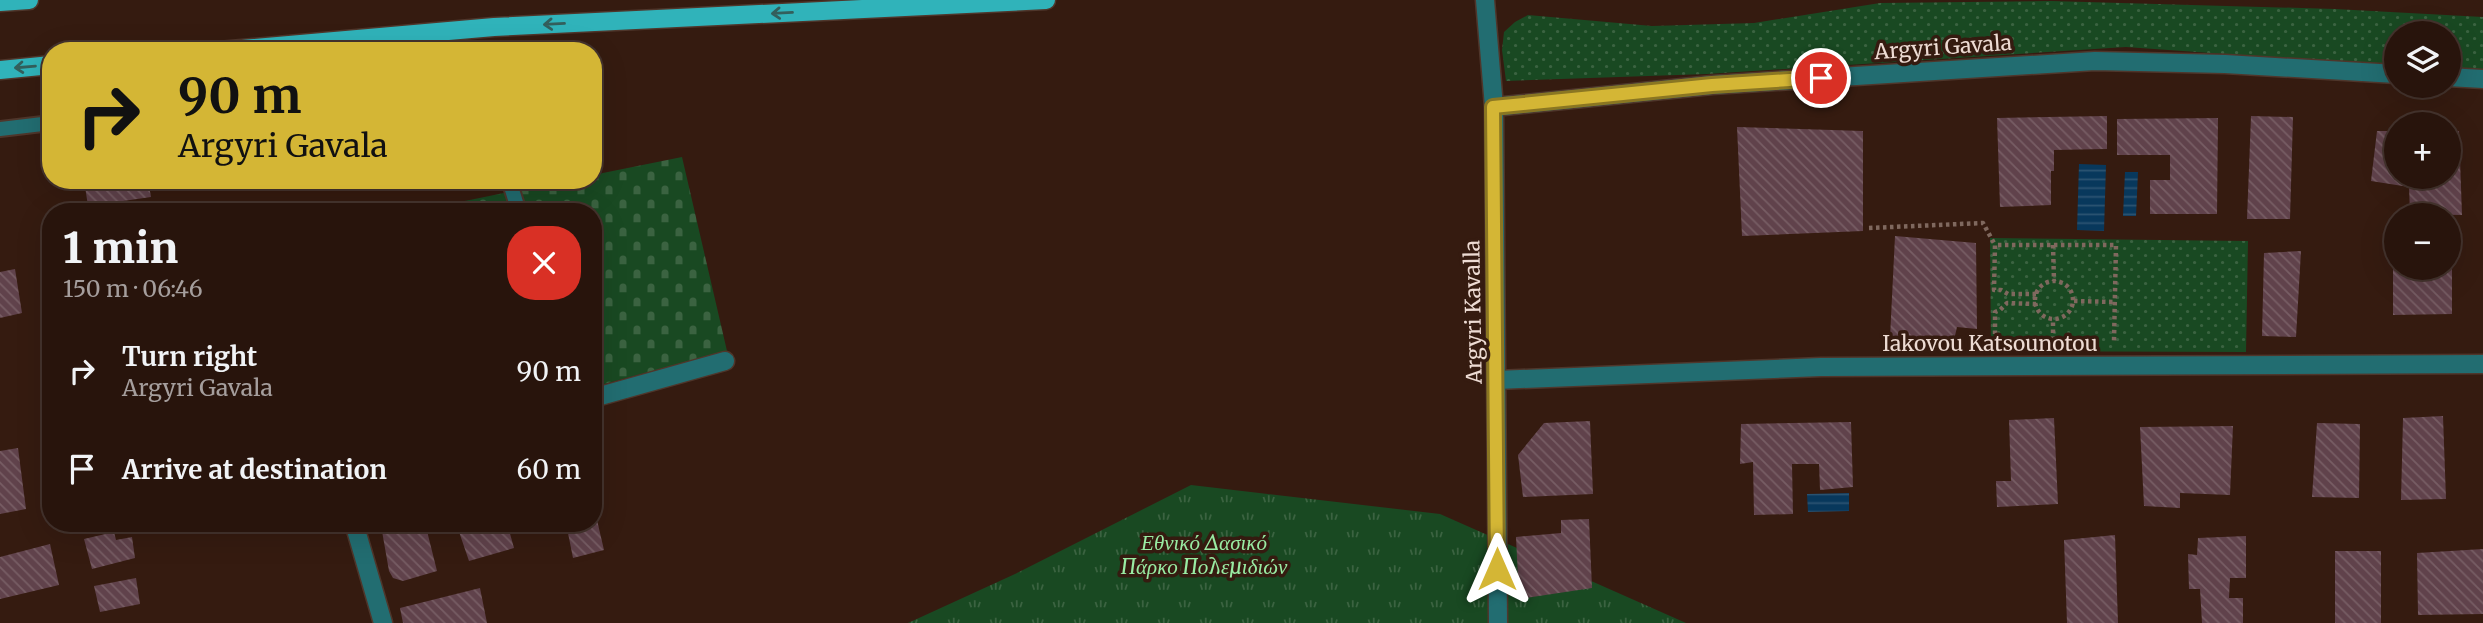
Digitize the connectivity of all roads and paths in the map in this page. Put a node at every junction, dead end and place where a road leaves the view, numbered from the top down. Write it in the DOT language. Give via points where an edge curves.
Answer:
graph roads {
  1 [pos="29,0"];
  2 [pos="1046,0"];
  3 [pos="1485,0"];
  4 [pos="0,2"];
  5 [pos="322,42"];
  6 [pos="42,66"];
  7 [pos="0,70"];
  8 [pos="2384,73"];
  9 [pos="2461,78"];
  10 [pos="2483,79"];
  11 [pos="1493,107"];
  12 [pos="42,124"];
  13 [pos="0,129"];
  14 [pos="1869,228"];
  15 [pos="1995,245"];
  16 [pos="2053,245"];
  17 [pos="2054,281"];
  18 [pos="2008,293"];
  19 [pos="2036,294"];
  20 [pos="2074,301"];
  21 [pos="2115,302"];
  22 [pos="2007,303"];
  23 [pos="2036,304"];
  24 [pos="2053,319"];
  25 [pos="2053,345"];
  26 [pos="1995,346"];
  27 [pos="2114,347"];
  28 [pos="725,360"];
  29 [pos="2483,365"];
  30 [pos="1497,380"];
  31 [pos="602,395"];
  32 [pos="357,532"];
  33 [pos="383,623"];
  34 [pos="1497,623"];
  1 -- 4 [label="main road"];
  2 -- 5 [label="main road, one-way" via="494,27"];
  3 -- 11 [label="street, Argyri Kavalla"];
  6 -- 7 [label="main road, one-way"];
  8 -- 11 [label="street, Argyri Gavala" via="2095,61 1712,85"];
  9 -- 10 [label="street"];
  11 -- 30 [label="street, Argyri Kavalla"];
  12 -- 13 [label="lane"];
  14 -- 15 [label="path" via="1983,223"];
  15 -- 16 [label="path"];
  15 -- 18 [label="path" via="1994,289"];
  16 -- 17 [label="path"];
  16 -- 21 [label="path" via="2116,246"];
  17 -- 19 [label="path" via="2041,286"];
  17 -- 20 [label="path" via="2070,289"];
  18 -- 19 [label="path"];
  18 -- 22 [label="path"];
  19 -- 23 [label="path"];
  20 -- 21 [label="path"];
  20 -- 24 [label="path" via="2069,313"];
  21 -- 27 [label="path"];
  22 -- 23 [label="path"];
  22 -- 26 [label="path" via="1995,312"];
  23 -- 24 [label="path" via="2043,317"];
  24 -- 25 [label="path"];
  28 -- 31 [label="street"];
  29 -- 30 [label="street, Iakovou Katsounotou" via="1821,367"];
  30 -- 34 [label="street, Argyri Kavalla"];
  32 -- 33 [label="street"];
}
